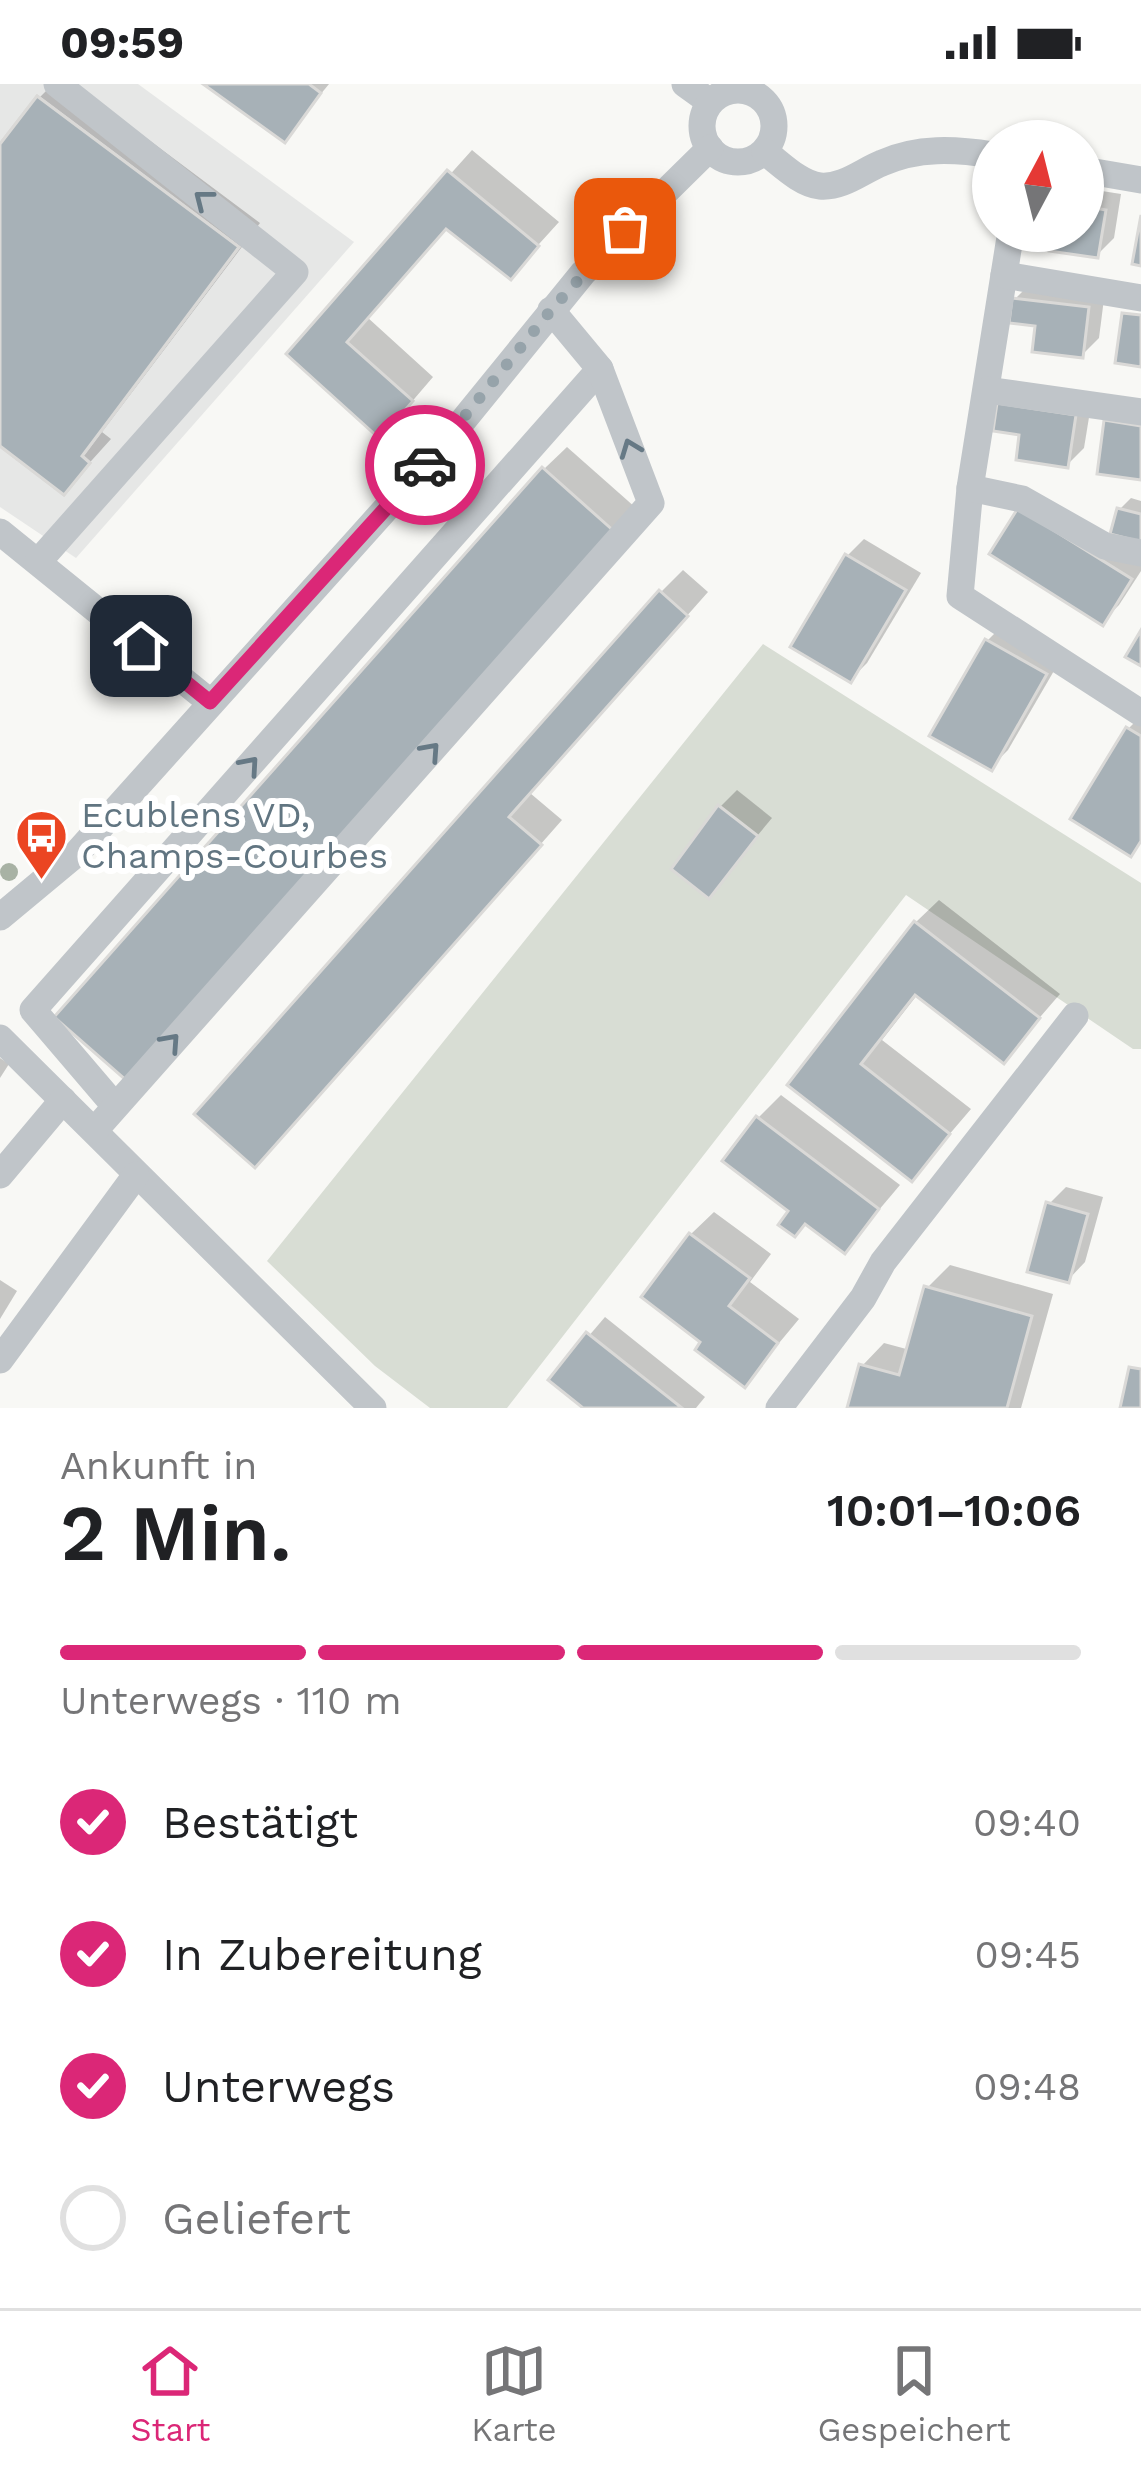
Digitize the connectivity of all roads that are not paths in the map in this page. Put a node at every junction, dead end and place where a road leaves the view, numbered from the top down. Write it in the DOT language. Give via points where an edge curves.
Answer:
graph roads {
  1 [pos="57,84"];
  2 [pos="686,84"];
  3 [pos="789,84"];
  4 [pos="710,102"];
  5 [pos="765,102"];
  6 [pos="710,148"];
  7 [pos="765,152"];
  8 [pos="972,152"];
  9 [pos="1104,174"];
  10 [pos="1141,181"];
  11 [pos="1008,252"];
  12 [pos="1004,275"];
  13 [pos="1141,298"];
  14 [pos="551,310"];
  15 [pos="600,369"];
  16 [pos="988,390"];
  17 [pos="1141,412"];
  18 [pos="970,488"];
  19 [pos="0,532"];
  20 [pos="1141,553"];
  21 [pos="38,562"];
  22 [pos="210,702"];
  23 [pos="1141,713"];
  24 [pos="0,916"];
  25 [pos="1075,1016"];
  26 [pos="0,1038"];
  27 [pos="63,1100"];
  28 [pos="115,1106"];
  29 [pos="94,1130"];
  30 [pos="0,1175"];
  31 [pos="136,1175"];
  32 [pos="0,1360"];
  33 [pos="373,1408"];
  34 [pos="779,1408"];
  21 -- 1 [label="street, one-way" via="295,272"];
  2 -- 4 [label="street"];
  3 -- 5 [label="street"];
  4 -- 5 [label="street" via="741,90"];
  4 -- 6 [label="street" via="702,120"];
  5 -- 7 [label="street" via="774,126"];
  6 -- 7 [label="street" via="733,161"];
  6 -- 14 [label="street"];
  7 -- 8 [label="street" via="819,186 924,151"];
  9 -- 10 [label="street"];
  11 -- 12 [label="street"];
  12 -- 13 [label="street"];
  12 -- 16 [label="street"];
  14 -- 15 [label="street"];
  14 -- 22 [label="street" via="444,444"];
  28 -- 15 [label="street, one-way" via="651,503"];
  28 -- 15 [label="street, one-way" via="33,1010"];
  16 -- 17 [label="street"];
  16 -- 18 [label="street"];
  18 -- 20 [label="street" via="1022,499 1105,546"];
  18 -- 23 [label="street" via="960,596"];
  19 -- 21 [label="street"];
  21 -- 22 [label="street"];
  22 -- 24 [label="street" via="76,853"];
  25 -- 34 [label="street"];
  26 -- 27 [label="street"];
  27 -- 29 [label="street"];
  27 -- 30 [label="street"];
  28 -- 29 [label="street"];
  29 -- 31 [label="street"];
  31 -- 32 [label="street"];
  31 -- 33 [label="street"];
}
